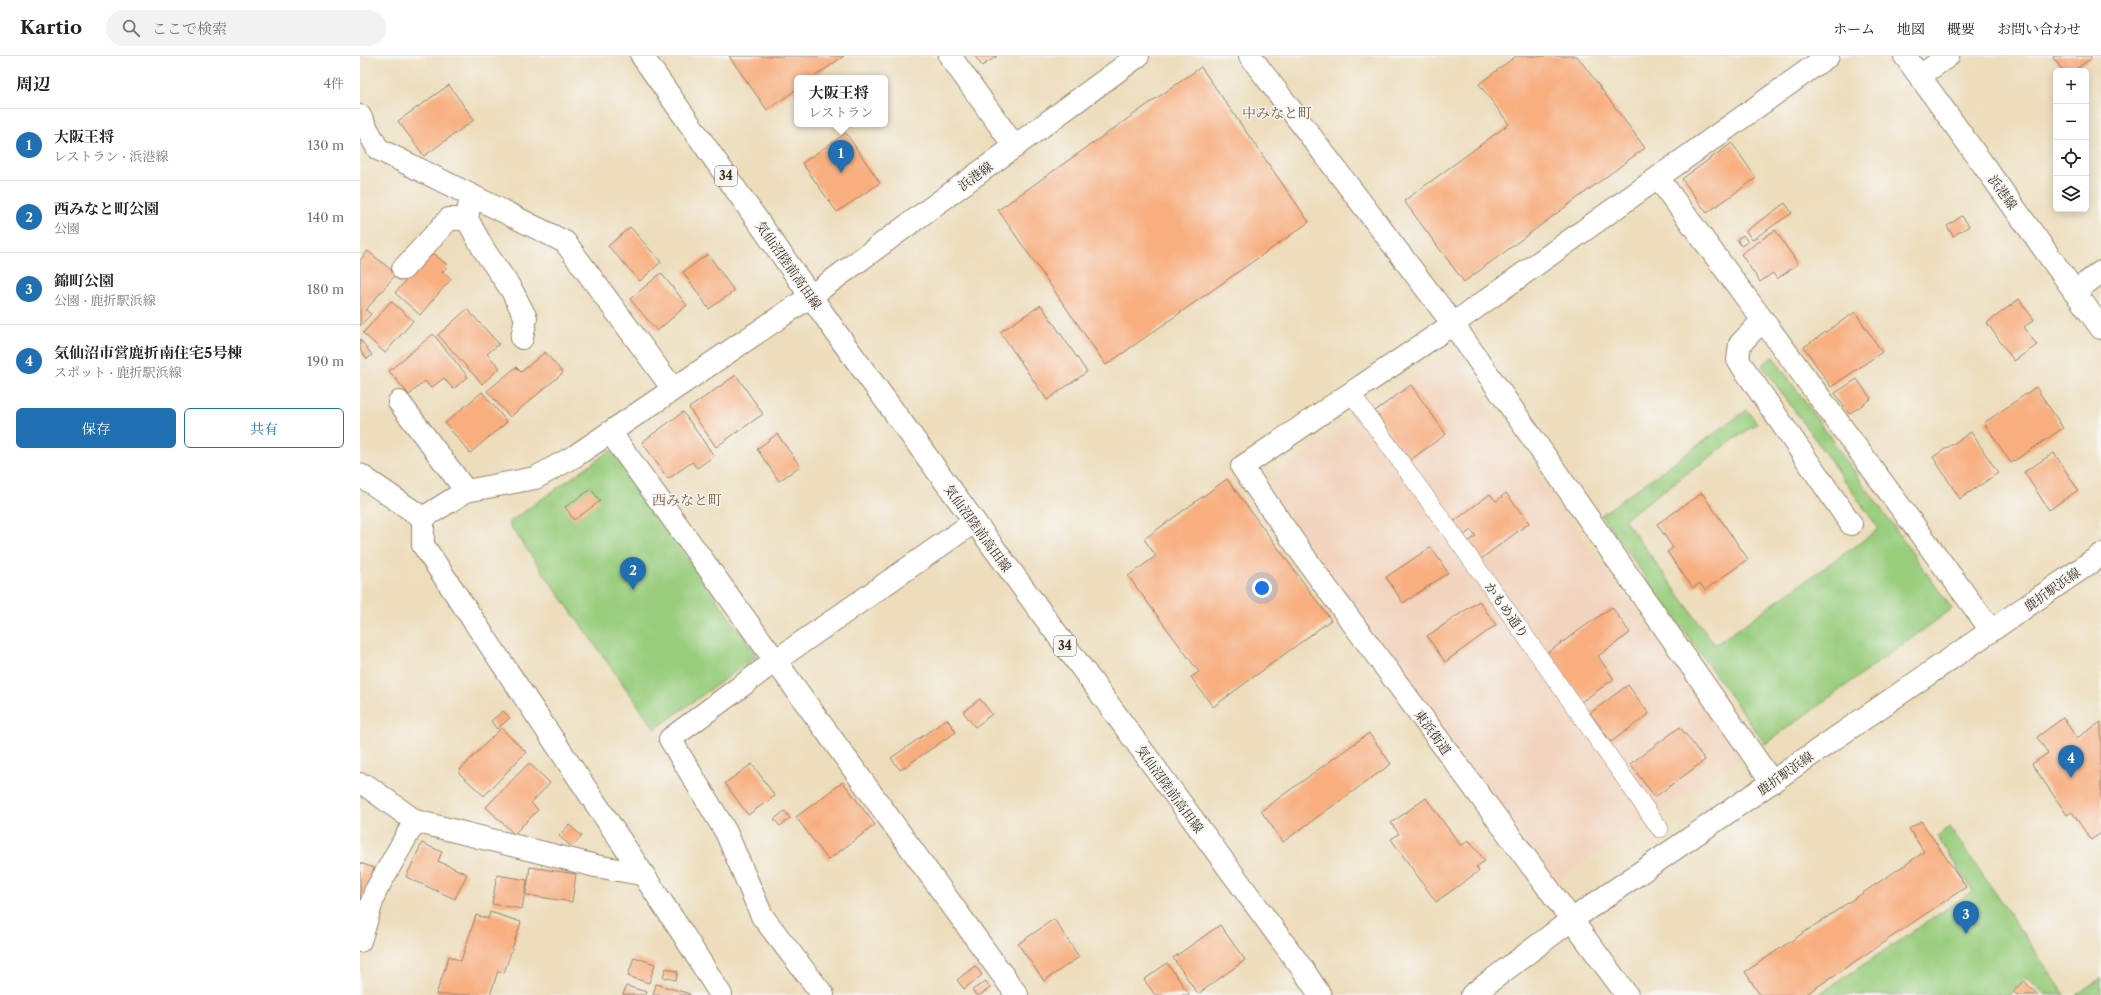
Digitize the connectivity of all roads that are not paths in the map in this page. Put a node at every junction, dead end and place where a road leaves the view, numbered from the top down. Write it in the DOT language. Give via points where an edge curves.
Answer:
graph roads {
  1 [pos="642,56"];
  2 [pos="950,56"];
  3 [pos="1138,56"];
  4 [pos="1250,56"];
  5 [pos="1828,56"];
  6 [pos="1905,56"];
  7 [pos="1948,56"];
  8 [pos="1920,76"];
  9 [pos="360,116"];
  10 [pos="1014,147"];
  11 [pos="1658,178"];
  12 [pos="472,195"];
  13 [pos="467,219"];
  14 [pos="403,269"];
  15 [pos="2101,272"];
  16 [pos="2074,292"];
  17 [pos="811,296"];
  18 [pos="1763,320"];
  19 [pos="1454,324"];
  20 [pos="2101,328"];
  21 [pos="522,338"];
  22 [pos="673,389"];
  23 [pos="1351,393"];
  24 [pos="399,402"];
  25 [pos="610,432"];
  26 [pos="360,475"];
  27 [pos="466,491"];
  28 [pos="423,518"];
  29 [pos="974,522"];
  30 [pos="1851,524"];
  31 [pos="2101,555"];
  32 [pos="1991,630"];
  33 [pos="776,661"];
  34 [pos="1772,782"];
  35 [pos="360,784"];
  36 [pos="415,821"];
  37 [pos="1660,829"];
  38 [pos="641,874"];
  39 [pos="1570,921"];
  40 [pos="360,941"];
  41 [pos="721,995"];
  42 [pos="823,995"];
  43 [pos="1017,995"];
  44 [pos="1320,995"];
  45 [pos="1472,995"];
  46 [pos="1627,995"];
  1 -- 17 [label="street, 気仙沼陸前高田線 / 34"];
  2 -- 10 [label="street"];
  3 -- 10 [label="street, 浜港線"];
  4 -- 19 [label="street"];
  5 -- 11 [label="street"];
  6 -- 8 [label="street, 浜港線"];
  7 -- 8 [label="street"];
  8 -- 16 [label="street, 浜港線"];
  9 -- 12 [label="street" via="378,149"];
  10 -- 17 [label="street, 浜港線"];
  11 -- 18 [label="street"];
  11 -- 19 [label="street"];
  12 -- 13 [label="street"];
  12 -- 22 [label="street" via="564,242"];
  13 -- 14 [label="street" via="449,219"];
  13 -- 21 [label="street" via="526,318"];
  15 -- 16 [label="street"];
  16 -- 20 [label="street, 浜港線"];
  17 -- 22 [label="street, 浜港線"];
  17 -- 29 [label="street, 気仙沼陸前高田線 / 34"];
  18 -- 30 [label="street" via="1740,344 1738,360"];
  18 -- 32 [label="street"];
  19 -- 23 [label="street"];
  19 -- 34 [label="street"];
  22 -- 25 [label="street, 浜港線"];
  23 -- 37 [label="street, かもめ通り"];
  23 -- 39 [label="street, 東浜街道" via="1242,467 1315,572"];
  24 -- 27 [label="street"];
  25 -- 27 [label="street, 浜港線" via="536,478"];
  25 -- 33 [label="street"];
  26 -- 28 [label="street"];
  27 -- 28 [label="street"];
  28 -- 38 [label="street" via="423,545"];
  29 -- 33 [label="street"];
  29 -- 44 [label="street, 気仙沼陸前高田線 / 34"];
  31 -- 32 [label="street, 鹿折駅浜線"];
  32 -- 34 [label="street, 鹿折駅浜線"];
  33 -- 42 [label="street" via="670,739 726,832 762,916"];
  33 -- 43 [label="street"];
  34 -- 39 [label="street, 鹿折駅浜線"];
  35 -- 36 [label="street" via="367,786"];
  36 -- 38 [label="street" via="596,866"];
  36 -- 40 [label="street" via="375,892"];
  38 -- 41 [label="street"];
  39 -- 45 [label="street, 鹿折駅浜線"];
  39 -- 46 [label="street, 東浜街道"];
}
